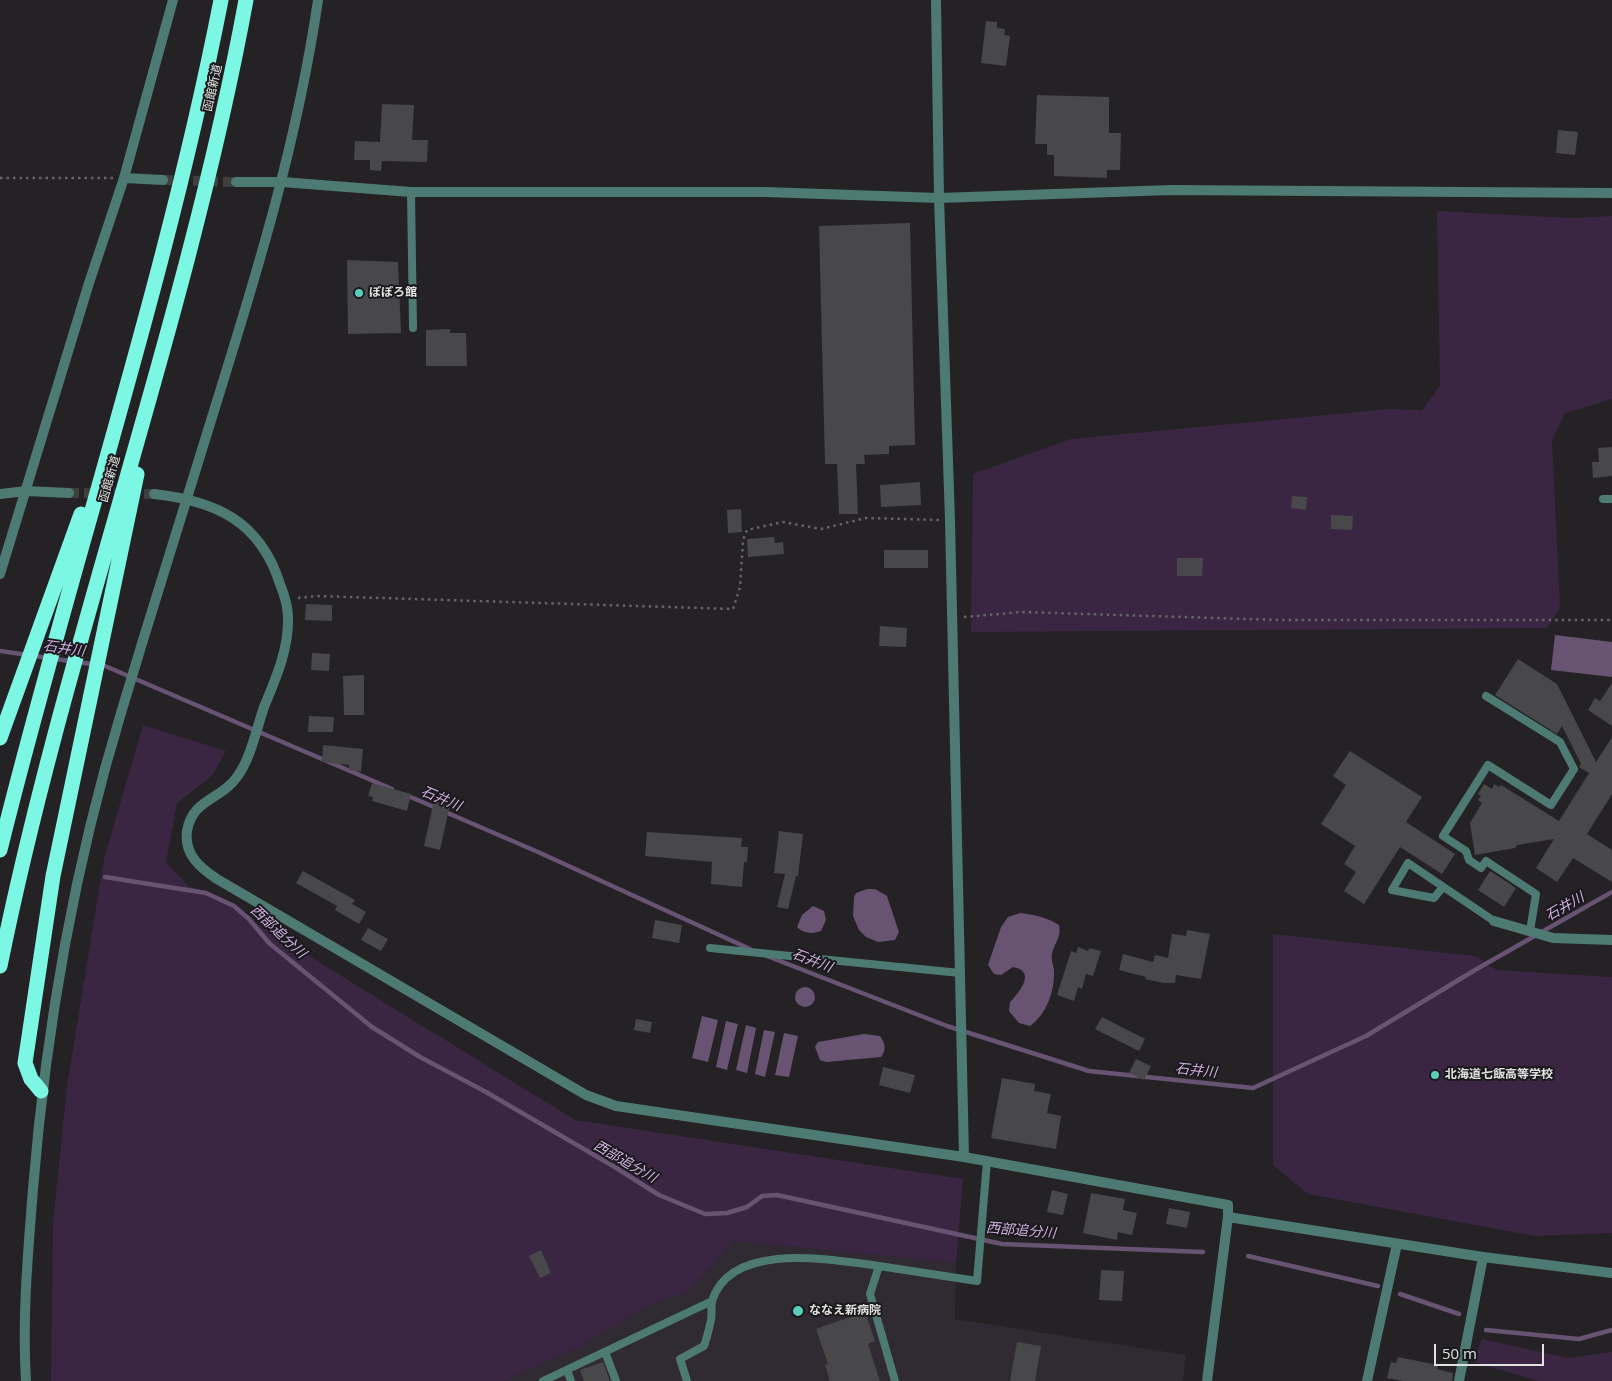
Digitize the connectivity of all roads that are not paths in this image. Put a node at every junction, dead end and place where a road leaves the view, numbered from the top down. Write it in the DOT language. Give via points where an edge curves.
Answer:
graph roads {
  1 [pos="173,0"];
  2 [pos="221,0"];
  3 [pos="246,0"];
  4 [pos="318,0"];
  5 [pos="936,0"];
  6 [pos="124,178"];
  7 [pos="163,180"];
  8 [pos="236,182"];
  9 [pos="282,182"];
  10 [pos="411,192"];
  11 [pos="1612,192"];
  12 [pos="939,198"];
  13 [pos="171,322"];
  14 [pos="413,328"];
  15 [pos="117,418"];
  16 [pos="26,491"];
  17 [pos="69,493"];
  18 [pos="0,494"];
  19 [pos="154,494"];
  20 [pos="187,498"];
  21 [pos="1612,499"];
  22 [pos="1603,500"];
  23 [pos="0,574"];
  24 [pos="1486,696"];
  25 [pos="0,738"];
  26 [pos="0,850"];
  27 [pos="1443,887"];
  28 [pos="1494,921"];
  29 [pos="1530,931"];
  30 [pos="1612,940"];
  31 [pos="710,948"];
  32 [pos="0,966"];
  33 [pos="960,973"];
  34 [pos="41,1091"];
  35 [pos="964,1157"];
  36 [pos="987,1161"];
  37 [pos="1228,1217"];
  38 [pos="1398,1244"];
  39 [pos="1483,1257"];
  40 [pos="879,1266"];
  41 [pos="1612,1273"];
  42 [pos="712,1301"];
  43 [pos="605,1352"];
  44 [pos="567,1370"];
  45 [pos="26,1381"];
  46 [pos="543,1381"];
  47 [pos="571,1381"];
  48 [pos="616,1381"];
  49 [pos="688,1381"];
  50 [pos="896,1381"];
  51 [pos="1206,1381"];
  52 [pos="1367,1381"];
  53 [pos="1459,1381"];
  1 -- 6 [label="street"];
  2 -- 15 [label="highway, 函館新道" via="206,78"];
  3 -- 13 [label="highway, 函館新道" via="230,86"];
  4 -- 9 [label="street" via="312,47"];
  5 -- 12 [label="street"];
  6 -- 7 [label="street"];
  6 -- 16 [label="street"];
  8 -- 9 [label="street"];
  9 -- 10 [label="street"];
  9 -- 20 [label="street" via="256,279"];
  10 -- 12 [label="street" via="765,192"];
  10 -- 14 [label="lane"];
  11 -- 12 [label="street" via="1171,190"];
  12 -- 33 [label="street"];
  13 -- 32 [label="highway, 函館新道" via="48,761"];
  13 -- 34 [label="highway" via="53,876 25,1062 31,1079"];
  15 -- 25 [label="highway"];
  15 -- 26 [label="highway, 函館新道" via="26,744"];
  16 -- 17 [label="street"];
  16 -- 18 [label="street"];
  16 -- 23 [label="street"];
  19 -- 20 [label="street"];
  20 -- 34 [label="street" via="120,716 80,868"];
  20 -- 35 [label="street" via="211,506 236,520 262,544 275,566 288,615 285,647 253,742 236,778 196,808 191,818 186,839 190,856 201,868 586,1095 608,1103"];
  21 -- 22 [label="lane"];
  24 -- 29 [label="lane" via="1560,742 1574,769 1551,805 1488,765 1443,836 1466,851 1469,860 1481,868 1486,861 1536,894"];
  27 -- 27 [label="lane" via="1434,898 1392,890 1408,863"];
  27 -- 28 [label="lane"];
  28 -- 29 [label="street"];
  29 -- 30 [label="street" via="1553,938"];
  31 -- 33 [label="lane"];
  33 -- 35 [label="street"];
  34 -- 45 [label="street" via="24,1333"];
  35 -- 36 [label="street"];
  36 -- 37 [label="street" via="1228,1205"];
  36 -- 40 [label="lane" via="977,1280"];
  37 -- 38 [label="street"];
  37 -- 51 [label="street"];
  38 -- 39 [label="street"];
  38 -- 52 [label="street"];
  39 -- 41 [label="street"];
  39 -- 53 [label="street"];
  40 -- 42 [label="lane" via="815,1258 768,1260 740,1267 723,1283"];
  40 -- 50 [label="lane" via="870,1294"];
  42 -- 43 [label="lane"];
  42 -- 49 [label="lane" via="711,1321 704,1346 680,1359"];
  43 -- 44 [label="lane"];
  43 -- 48 [label="lane"];
  44 -- 46 [label="lane"];
  44 -- 47 [label="lane"];
}
